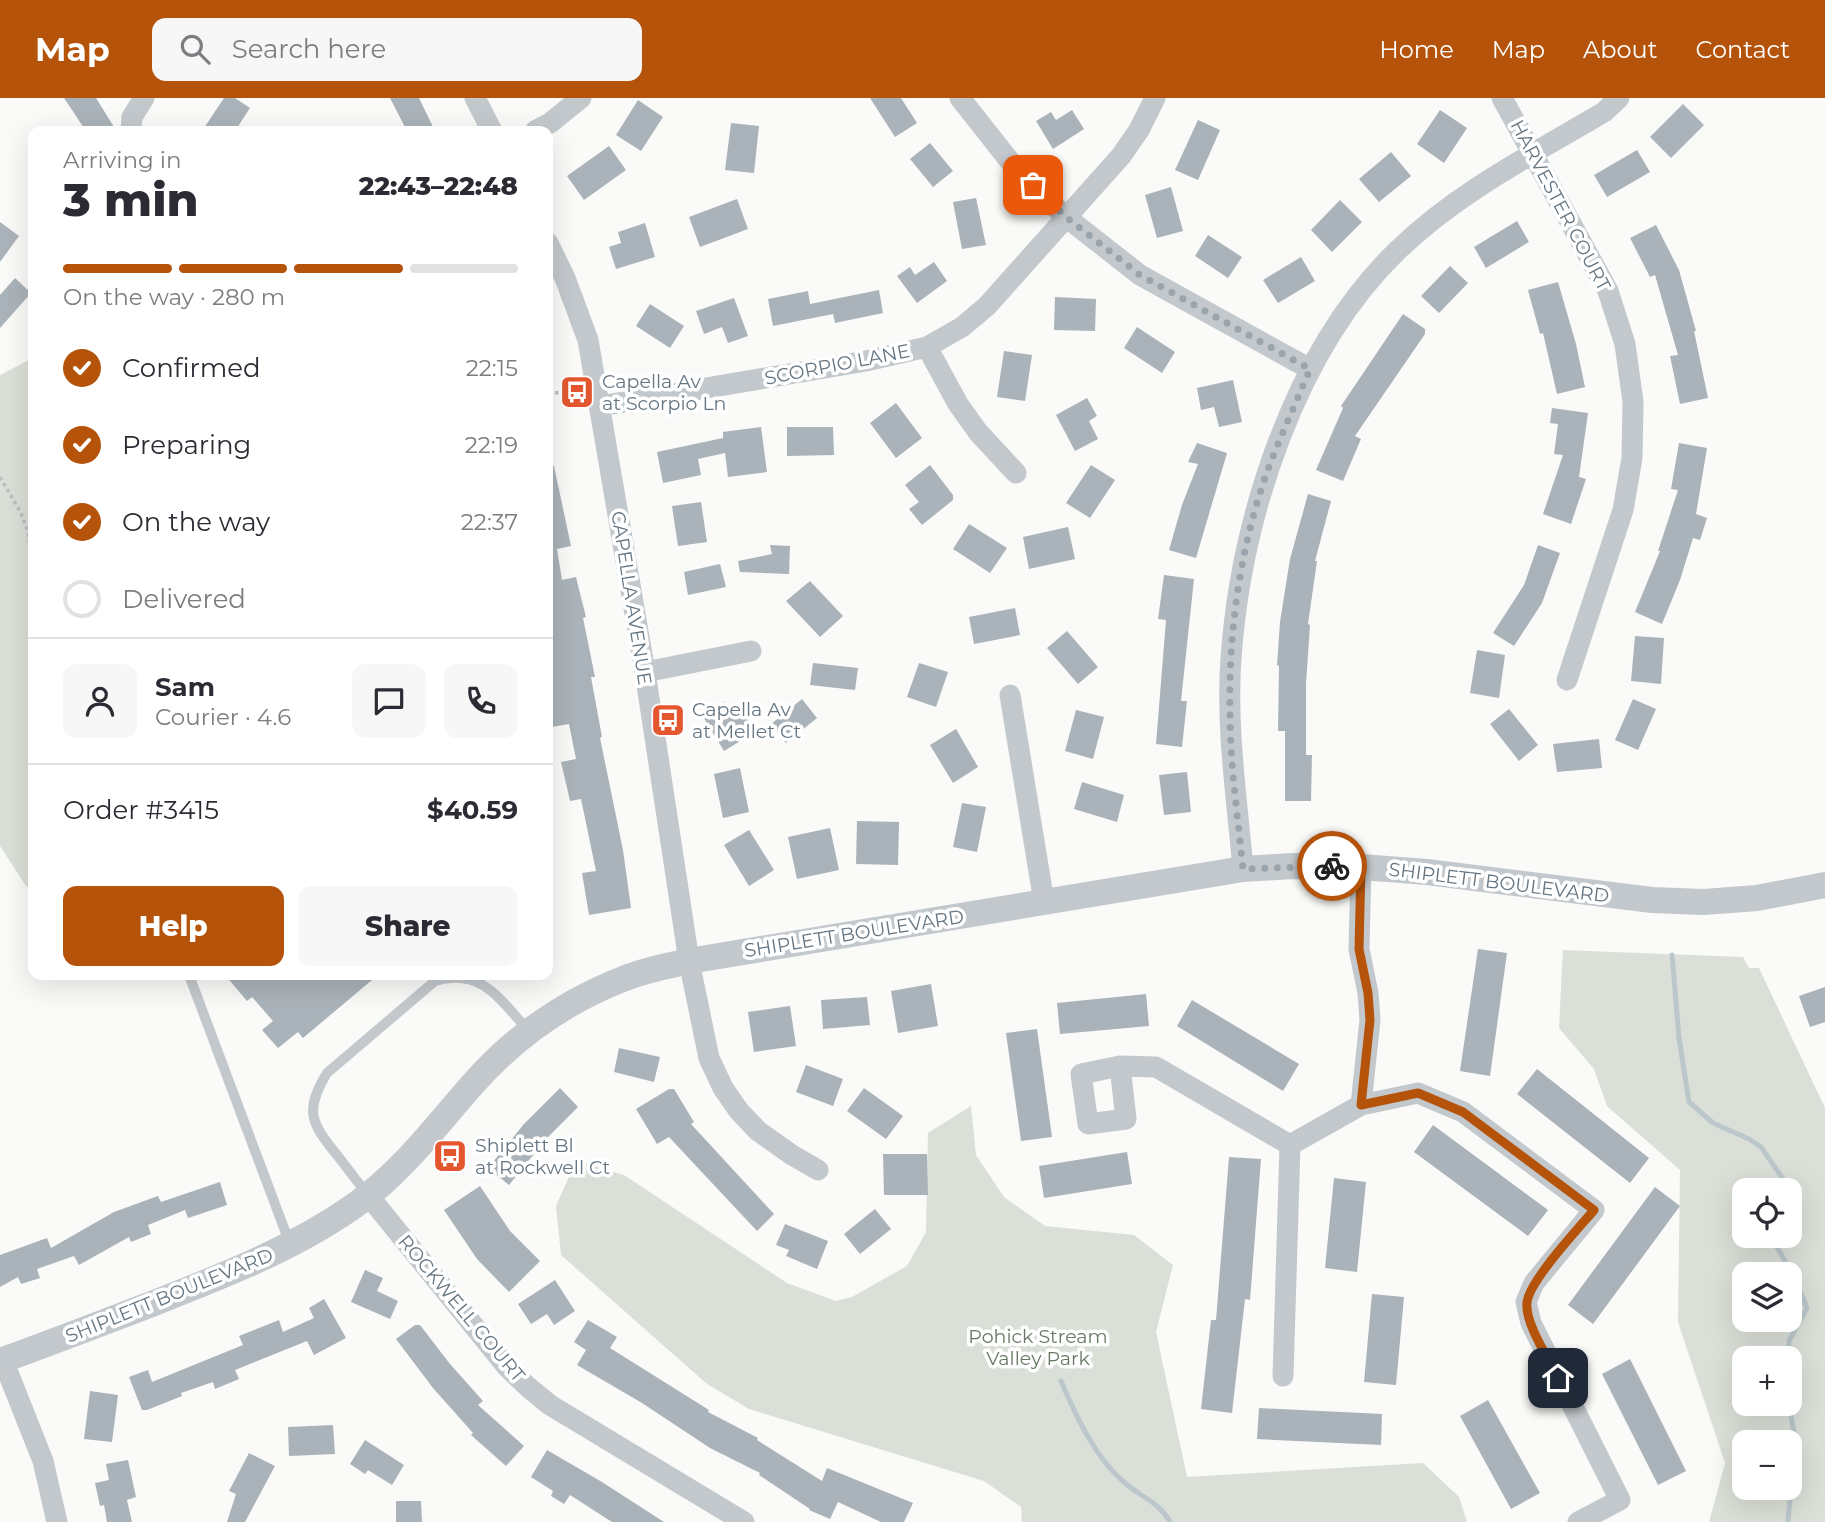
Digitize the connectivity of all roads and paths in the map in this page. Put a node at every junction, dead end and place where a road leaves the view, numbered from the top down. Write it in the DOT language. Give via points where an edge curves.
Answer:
graph roads {
  1 [pos="144,98"];
  2 [pos="475,98"];
  3 [pos="581,98"];
  4 [pos="960,98"];
  5 [pos="1155,98"];
  6 [pos="1502,98"];
  7 [pos="1619,98"];
  8 [pos="131,126"];
  9 [pos="489,126"];
  10 [pos="544,126"];
  11 [pos="1534,153"];
  12 [pos="1066,217"];
  13 [pos="553,253"];
  14 [pos="927,347"];
  15 [pos="1310,369"];
  16 [pos="553,393"];
  17 [pos="598,397"];
  18 [pos="1016,473"];
  19 [pos="0,477"];
  20 [pos="28,532"];
  21 [pos="751,651"];
  22 [pos="645,673"];
  23 [pos="1567,680"];
  24 [pos="1010,695"];
  25 [pos="1361,867"];
  26 [pos="1243,869"];
  27 [pos="1825,885"];
  28 [pos="1044,902"];
  29 [pos="689,961"];
  30 [pos="192,980"];
  31 [pos="438,980"];
  32 [pos="473,980"];
  33 [pos="529,1031"];
  34 [pos="1120,1066"];
  35 [pos="1361,1105"];
  36 [pos="1290,1145"];
  37 [pos="818,1170"];
  38 [pos="368,1195"];
  39 [pos="290,1244"];
  40 [pos="1,1361"];
  41 [pos="1283,1376"];
  42 [pos="57,1522"];
  43 [pos="744,1522"];
  44 [pos="1578,1522"];
  1 -- 8 [label="street"];
  2 -- 9 [label="street"];
  3 -- 10 [label="street"];
  4 -- 12 [label="street" via="1016,169"];
  5 -- 12 [label="street, SCORPIO LANE" via="1121,156"];
  6 -- 11 [label="street, HARVESTER COURT"];
  7 -- 11 [label="street" via="1604,112"];
  11 -- 15 [label="street" via="1459,198 1397,251 1352,303"];
  11 -- 23 [label="street, HARVESTER COURT" via="1608,291 1625,344 1633,402 1632,458 1623,510"];
  12 -- 14 [label="street, SCORPIO LANE" via="987,306"];
  12 -- 15 [label="street" via="1140,275"];
  13 -- 17 [label="street, CAPELLA AVENUE" via="581,318"];
  14 -- 17 [label="street, SCORPIO LANE" via="866,361"];
  14 -- 18 [label="street" via="958,404"];
  15 -- 26 [label="street" via="1267,473 1237,601 1230,716"];
  16 -- 17 [label="path"];
  17 -- 22 [label="street, CAPELLA AVENUE"];
  19 -- 20 [label="path"];
  21 -- 22 [label="street"];
  22 -- 29 [label="street, CAPELLA AVENUE"];
  24 -- 28 [label="street"];
  25 -- 26 [label="street, SHIPLETT BOULEVARD"];
  25 -- 27 [label="street, SHIPLETT BOULEVARD" via="1652,900 1757,898"];
  25 -- 35 [label="street" via="1359,949 1370,1020"];
  26 -- 28 [label="street, SHIPLETT BOULEVARD"];
  28 -- 29 [label="street, SHIPLETT BOULEVARD"];
  29 -- 33 [label="street, SHIPLETT BOULEVARD" via="603,987"];
  29 -- 37 [label="street, CAPELLA AVENUE" via="709,1058 723,1088 758,1131"];
  30 -- 39 [label="lane"];
  31 -- 38 [label="lane" via="327,1073 317,1090 316,1129"];
  32 -- 33 [label="lane"];
  33 -- 38 [label="street, SHIPLETT BOULEVARD" via="492,1063 403,1164"];
  34 -- 36 [label="street" via="1156,1067"];
  35 -- 36 [label="street"];
  35 -- 44 [label="street" via="1418,1093 1463,1112 1594,1210 1534,1283 1527,1302 1531,1323 1620,1500"];
  36 -- 41 [label="street"];
  38 -- 39 [label="street, SHIPLETT BOULEVARD"];
  38 -- 43 [label="street, ROCKWELL COURT" via="528,1387 550,1405"];
  39 -- 40 [label="street, SHIPLETT BOULEVARD" via="253,1264"];
  40 -- 42 [label="street" via="43,1461"];
}
